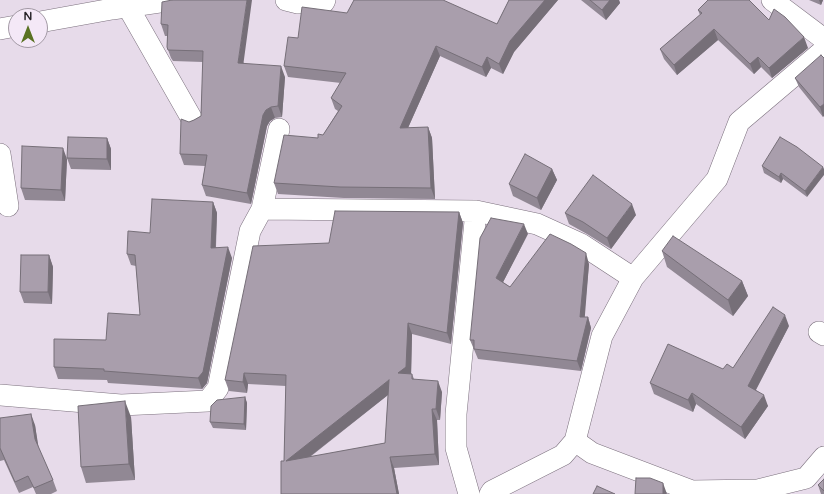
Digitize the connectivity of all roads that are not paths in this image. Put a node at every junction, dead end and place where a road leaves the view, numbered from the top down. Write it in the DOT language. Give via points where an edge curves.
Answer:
graph roads {
  1 [pos="173,0"];
  2 [pos="286,0"];
  3 [pos="325,0"];
  4 [pos="772,0"];
  5 [pos="118,5"];
  6 [pos="48,20"];
  7 [pos="824,39"];
  8 [pos="824,50"];
  9 [pos="193,121"];
  10 [pos="279,129"];
  11 [pos="0,154"];
  12 [pos="8,206"];
  13 [pos="262,209"];
  14 [pos="476,211"];
  15 [pos="633,278"];
  16 [pos="0,395"];
  17 [pos="575,441"];
  18 [pos="824,457"];
  19 [pos="469,494"];
  20 [pos="490,494"];
  1 -- 5 [label="street"];
  2 -- 3 [label="street" via="298,3"];
  4 -- 7 [label="street"];
  5 -- 6 [label="street"];
  5 -- 9 [label="street"];
  8 -- 15 [label="street" via="739,122 717,179"];
  10 -- 13 [label="street"];
  11 -- 12 [label="street"];
  13 -- 14 [label="street"];
  13 -- 16 [label="street" via="250,231 218,388 208,401 121,405"];
  14 -- 15 [label="street" via="537,224 581,244"];
  14 -- 19 [label="street" via="456,414 456,448"];
  15 -- 17 [label="street" via="602,336"];
  17 -- 18 [label="street" via="592,453 692,491 758,490 799,480 806,478"];
  17 -- 20 [label="street" via="563,455"];
}
